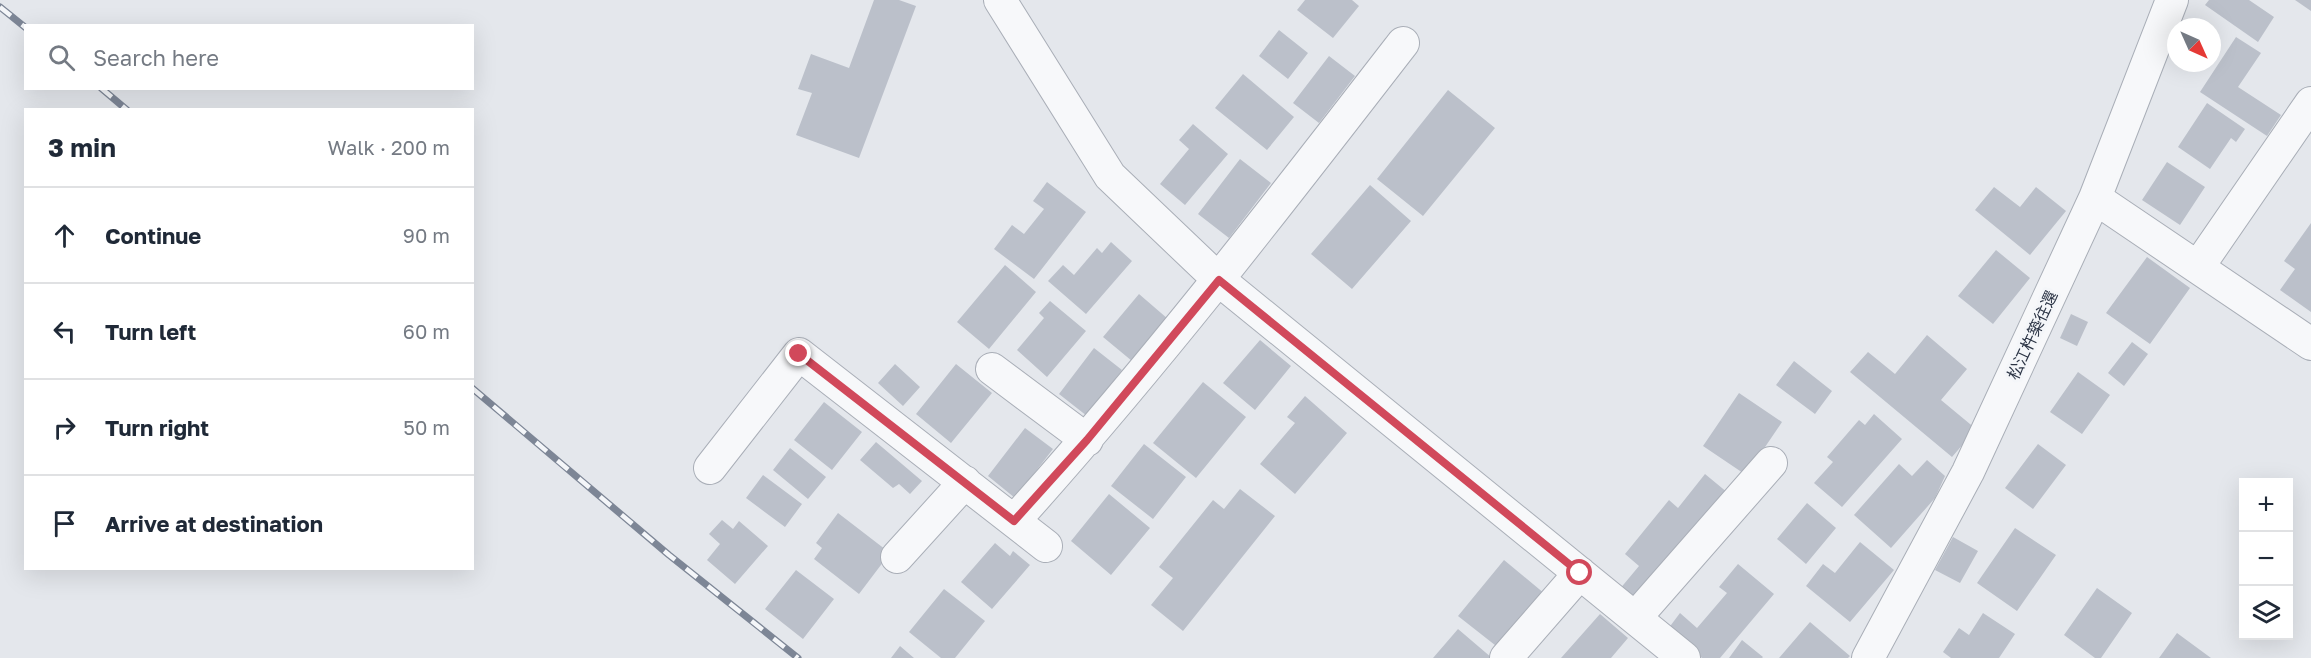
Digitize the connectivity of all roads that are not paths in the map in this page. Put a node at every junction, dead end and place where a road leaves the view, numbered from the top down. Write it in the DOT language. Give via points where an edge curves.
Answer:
graph roads {
  1 [pos="1000,0"];
  2 [pos="2172,0"];
  3 [pos="1402,43"];
  4 [pos="2311,103"];
  5 [pos="2095,198"];
  6 [pos="2198,267"];
  7 [pos="1219,280"];
  8 [pos="2311,344"];
  9 [pos="992,369"];
  10 [pos="1087,440"];
  11 [pos="1770,463"];
  12 [pos="711,468"];
  13 [pos="965,482"];
  14 [pos="1014,521"];
  15 [pos="1046,546"];
  16 [pos="897,558"];
  17 [pos="1580,573"];
  18 [pos="1635,618"];
  19 [pos="1506,658"];
  20 [pos="1684,658"];
  21 [pos="1868,658"];
  1 -- 7 [label="street" via="1110,176"];
  2 -- 5 [label="street, 松江杵築往還"];
  3 -- 7 [label="street"];
  4 -- 6 [label="street"];
  5 -- 6 [label="street"];
  5 -- 21 [label="street, 松江杵築往還" via="1968,472"];
  6 -- 8 [label="street"];
  7 -- 10 [label="street"];
  7 -- 17 [label="street"];
  9 -- 10 [label="street"];
  10 -- 14 [label="street"];
  11 -- 18 [label="street"];
  12 -- 13 [label="street" via="799,354"];
  13 -- 14 [label="street"];
  13 -- 16 [label="street"];
  14 -- 15 [label="street"];
  17 -- 18 [label="street"];
  17 -- 19 [label="street"];
  18 -- 20 [label="street"];
}
